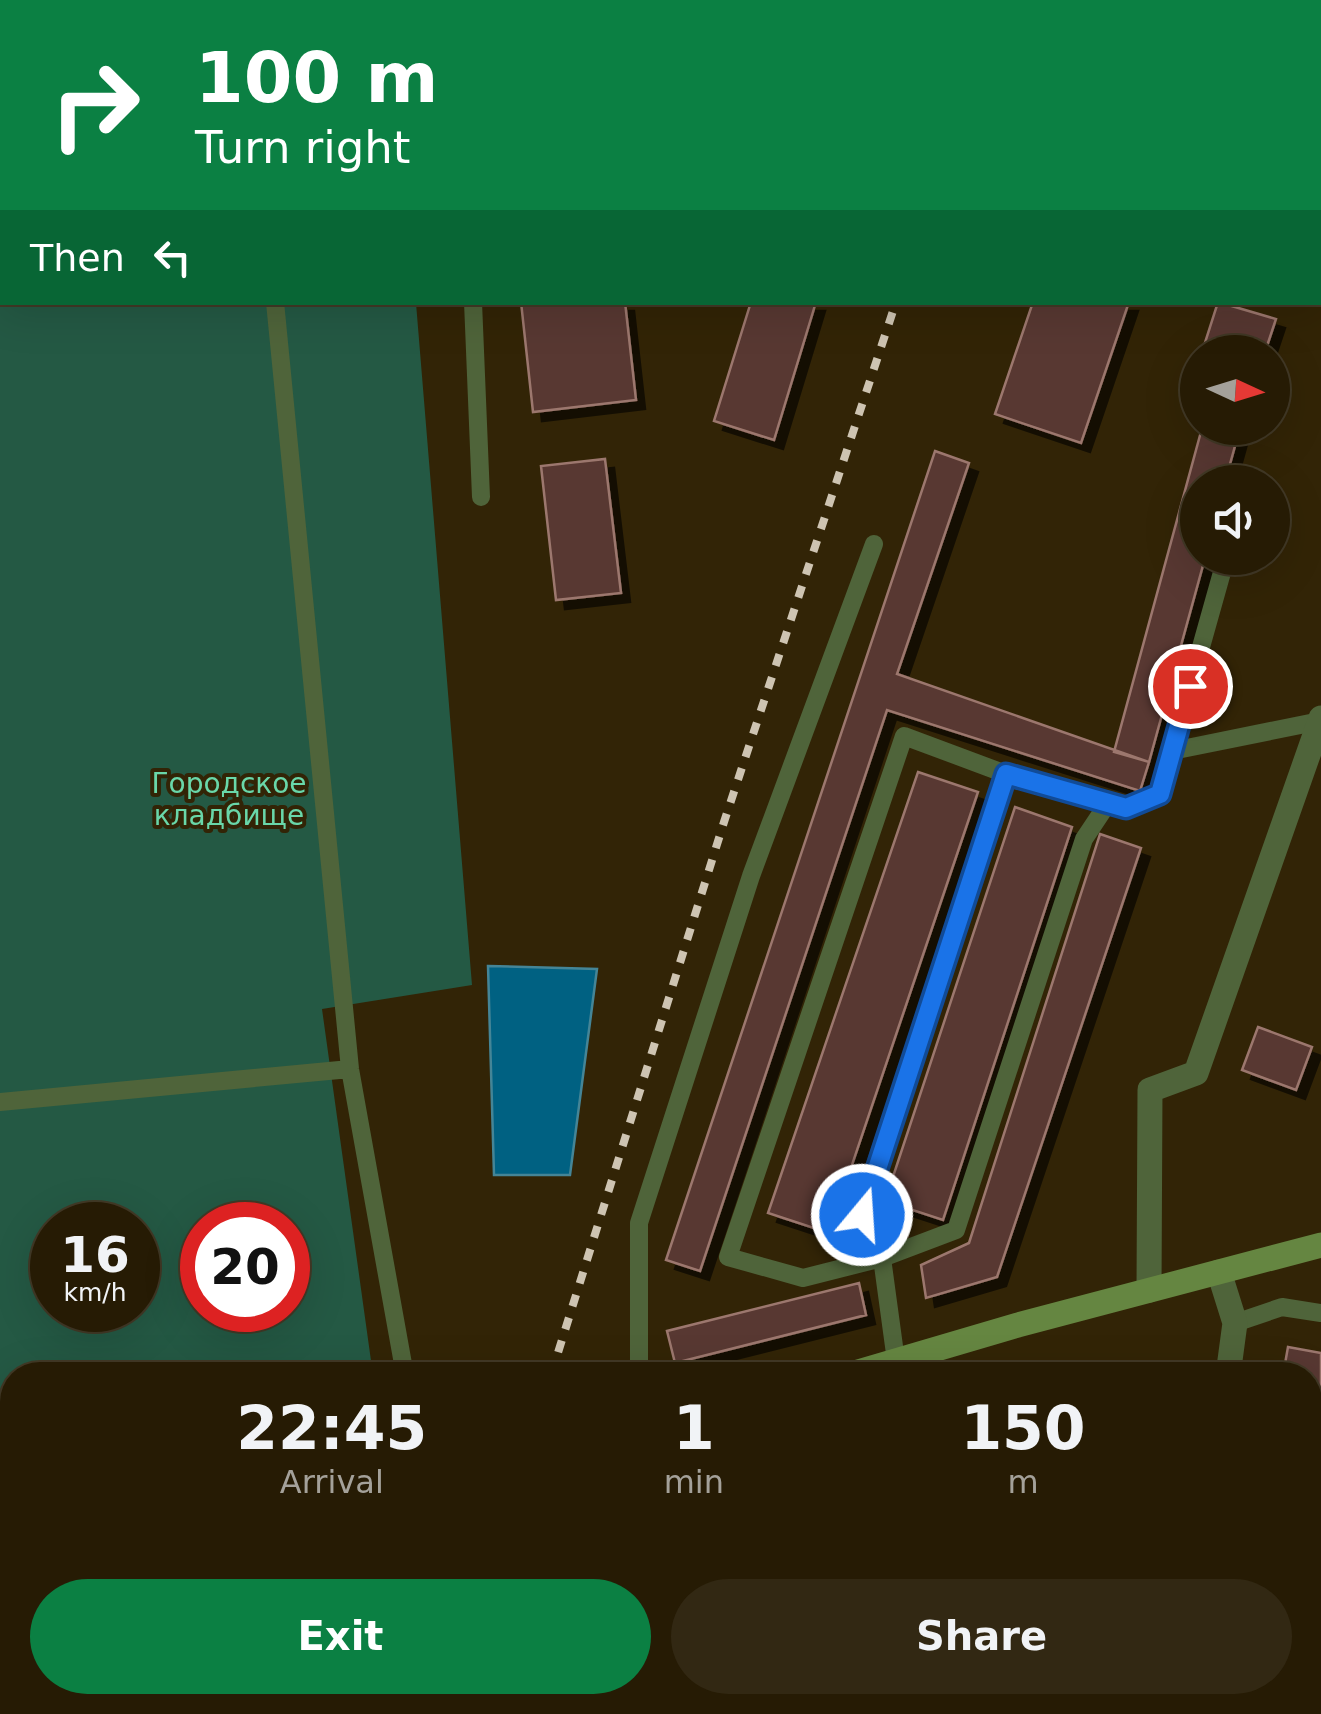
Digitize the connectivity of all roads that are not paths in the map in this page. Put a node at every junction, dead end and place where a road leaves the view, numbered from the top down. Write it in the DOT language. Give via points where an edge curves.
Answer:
graph roads {
  1 [pos="276,305"];
  2 [pos="473,305"];
  3 [pos="481,498"];
  4 [pos="874,544"];
  5 [pos="1221,575"];
  6 [pos="1320,720"];
  7 [pos="1172,751"];
  8 [pos="1006,774"];
  9 [pos="1108,802"];
  10 [pos="350,1069"];
  11 [pos="0,1102"];
  12 [pos="1321,1245"];
  13 [pos="882,1258"];
  14 [pos="1219,1272"];
  15 [pos="1149,1290"];
  16 [pos="1321,1313"];
  17 [pos="1235,1323"];
  18 [pos="896,1361"];
  19 [pos="403,1362"];
  20 [pos="640,1362"];
  21 [pos="893,1362"];
  22 [pos="1230,1362"];
  1 -- 10 [label="lane"];
  2 -- 3 [label="lane"];
  4 -- 20 [label="lane" via="751,876 639,1222"];
  5 -- 7 [label="lane"];
  6 -- 7 [label="lane"];
  6 -- 15 [label="street" via="1196,1073 1150,1090"];
  7 -- 9 [label="lane" via="1160,794 1126,808"];
  8 -- 9 [label="lane"];
  8 -- 13 [label="lane" via="862,1215"];
  8 -- 13 [label="lane" via="904,736 728,1257 802,1278"];
  9 -- 13 [label="lane" via="1084,839 956,1230"];
  10 -- 11 [label="lane"];
  10 -- 19 [label="lane"];
  12 -- 14 [label="main road"];
  13 -- 18 [label="lane"];
  14 -- 15 [label="main road"];
  14 -- 17 [label="street"];
  15 -- 18 [label="main road"];
  16 -- 17 [label="lane" via="1282,1306"];
  17 -- 22 [label="street"];
  18 -- 21 [label="main road"];
}
